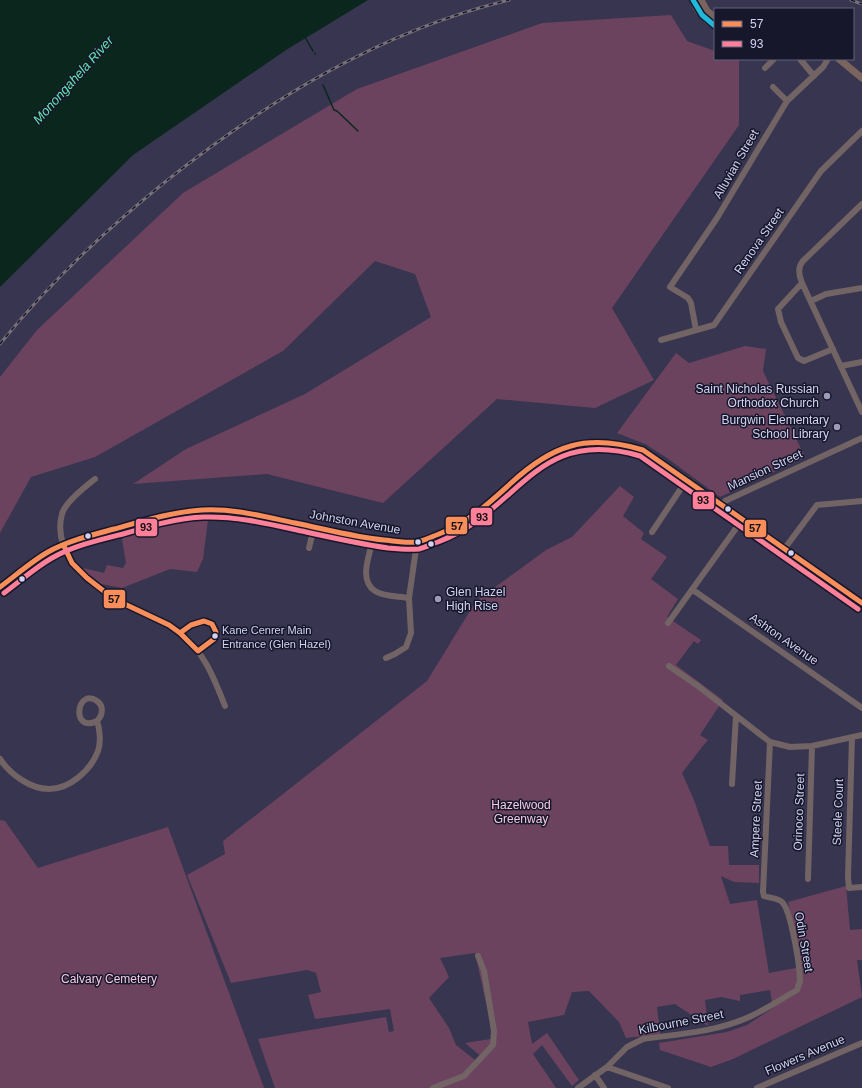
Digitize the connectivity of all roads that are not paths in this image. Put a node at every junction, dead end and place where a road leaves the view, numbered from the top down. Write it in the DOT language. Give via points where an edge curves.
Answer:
graph roads {
  1 [pos="693,0"];
  2 [pos="701,0"];
  3 [pos="714,16"];
  4 [pos="714,25"];
  5 [pos="773,60"];
  6 [pos="801,60"];
  7 [pos="828,60"];
  8 [pos="840,60"];
  9 [pos="765,68"];
  10 [pos="814,76"];
  11 [pos="862,78"];
  12 [pos="773,88"];
  13 [pos="787,101"];
  14 [pos="862,131"];
  15 [pos="862,204"];
  16 [pos="802,283"];
  17 [pos="862,288"];
  18 [pos="811,301"];
  19 [pos="696,330"];
  20 [pos="661,340"];
  21 [pos="833,349"];
  22 [pos="862,362"];
  23 [pos="841,366"];
  24 [pos="862,412"];
  25 [pos="862,438"];
  26 [pos="95,479"];
  27 [pos="686,481"];
  28 [pos="862,501"];
  29 [pos="722,506"];
  30 [pos="742,520"];
  31 [pos="314,527"];
  32 [pos="652,532"];
  33 [pos="373,539"];
  34 [pos="417,542"];
  35 [pos="64,546"];
  36 [pos="309,548"];
  37 [pos="785,548"];
  38 [pos="0,587"];
  39 [pos="693,590"];
  40 [pos="409,598"];
  41 [pos="862,603"];
  42 [pos="668,622"];
  43 [pos="386,658"];
  44 [pos="669,666"];
  45 [pos="225,706"];
  46 [pos="862,708"];
  47 [pos="736,716"];
  48 [pos="97,721"];
  49 [pos="862,735"];
  50 [pos="852,737"];
  51 [pos="770,742"];
  52 [pos="812,746"];
  53 [pos="0,759"];
  54 [pos="732,784"];
  55 [pos="808,878"];
  56 [pos="862,887"];
  57 [pos="780,900"];
  58 [pos="478,956"];
  59 [pos="797,990"];
  60 [pos="862,1043"];
  61 [pos="607,1067"];
  62 [pos="595,1075"];
  63 [pos="433,1088"];
  64 [pos="578,1088"];
  65 [pos="604,1088"];
  66 [pos="668,1088"];
  67 [pos="757,1088"];
  1 -- 4 [label="main road" via="698,11"];
  2 -- 3 [label="main road"];
  5 -- 9 [label="street"];
  6 -- 10 [label="street"];
  7 -- 10 [label="street, Alluvian Street"];
  8 -- 11 [label="main road"];
  10 -- 13 [label="street, Alluvian Street"];
  12 -- 13 [label="street"];
  13 -- 19 [label="street, Alluvian Street" via="717,218 670,287 688,298"];
  14 -- 19 [label="street, Renova Street" via="821,172 714,325"];
  15 -- 16 [label="street" via="801,264 799,274"];
  16 -- 18 [label="street"];
  16 -- 21 [label="street" via="778,308 781,322 799,360 804,361"];
  17 -- 18 [label="street" via="826,294"];
  18 -- 21 [label="street"];
  19 -- 20 [label="street, Renova Street"];
  21 -- 23 [label="street"];
  22 -- 23 [label="street"];
  23 -- 24 [label="street"];
  25 -- 29 [label="street, Mansion Street" via="725,501"];
  26 -- 35 [label="street" via="62,513"];
  27 -- 29 [label="street, Johnston Avenue"];
  27 -- 32 [label="street"];
  27 -- 34 [label="street, Johnston Avenue" via="643,450 625,444 610,441 564,447 542,458 471,518 447,532"];
  28 -- 37 [label="street" via="817,505"];
  29 -- 30 [label="street, Johnston Avenue"];
  30 -- 37 [label="street, Johnston Avenue"];
  30 -- 39 [label="street"];
  31 -- 33 [label="street, Johnston Avenue"];
  31 -- 35 [label="street, Johnston Avenue" via="243,512 204,510 169,514 85,537"];
  31 -- 36 [label="street"];
  33 -- 34 [label="street, Johnston Avenue"];
  33 -- 40 [label="street" via="366,570 370,586 382,594"];
  34 -- 40 [label="street"];
  35 -- 38 [label="street, Johnston Avenue" via="48,552"];
  35 -- 45 [label="street" via="72,563 86,578 114,599 169,625 180,633 198,651 211,672"];
  37 -- 41 [label="street, Johnston Avenue"];
  39 -- 42 [label="street"];
  39 -- 46 [label="street, Ashton Avenue"];
  40 -- 43 [label="street" via="412,633 406,647"];
  44 -- 47 [label="street"];
  47 -- 51 [label="street"];
  47 -- 54 [label="street"];
  48 -- 53 [label="street" via="98,750 90,765 78,778 64,786 50,789 35,787 14,774"];
  49 -- 50 [label="street"];
  50 -- 52 [label="street"];
  50 -- 56 [label="street, Steele Court" via="849,888"];
  51 -- 52 [label="street" via="790,747"];
  51 -- 57 [label="street, Ampere Street" via="763,892 764,896"];
  52 -- 55 [label="street, Orinoco Street"];
  57 -- 59 [label="street, Odin Street" via="788,913 794,944 800,982"];
  58 -- 63 [label="street" via="484,971 494,1031 493,1045 464,1076"];
  59 -- 61 [label="street, Kilbourne Street" via="749,1017 731,1024 709,1030 643,1039 633,1043"];
  60 -- 67 [label="street, Flowers Avenue"];
  61 -- 62 [label="street, Kilbourne Street"];
  61 -- 66 [label="street"];
  62 -- 64 [label="street, Kilbourne Street"];
  62 -- 65 [label="street"];
}
